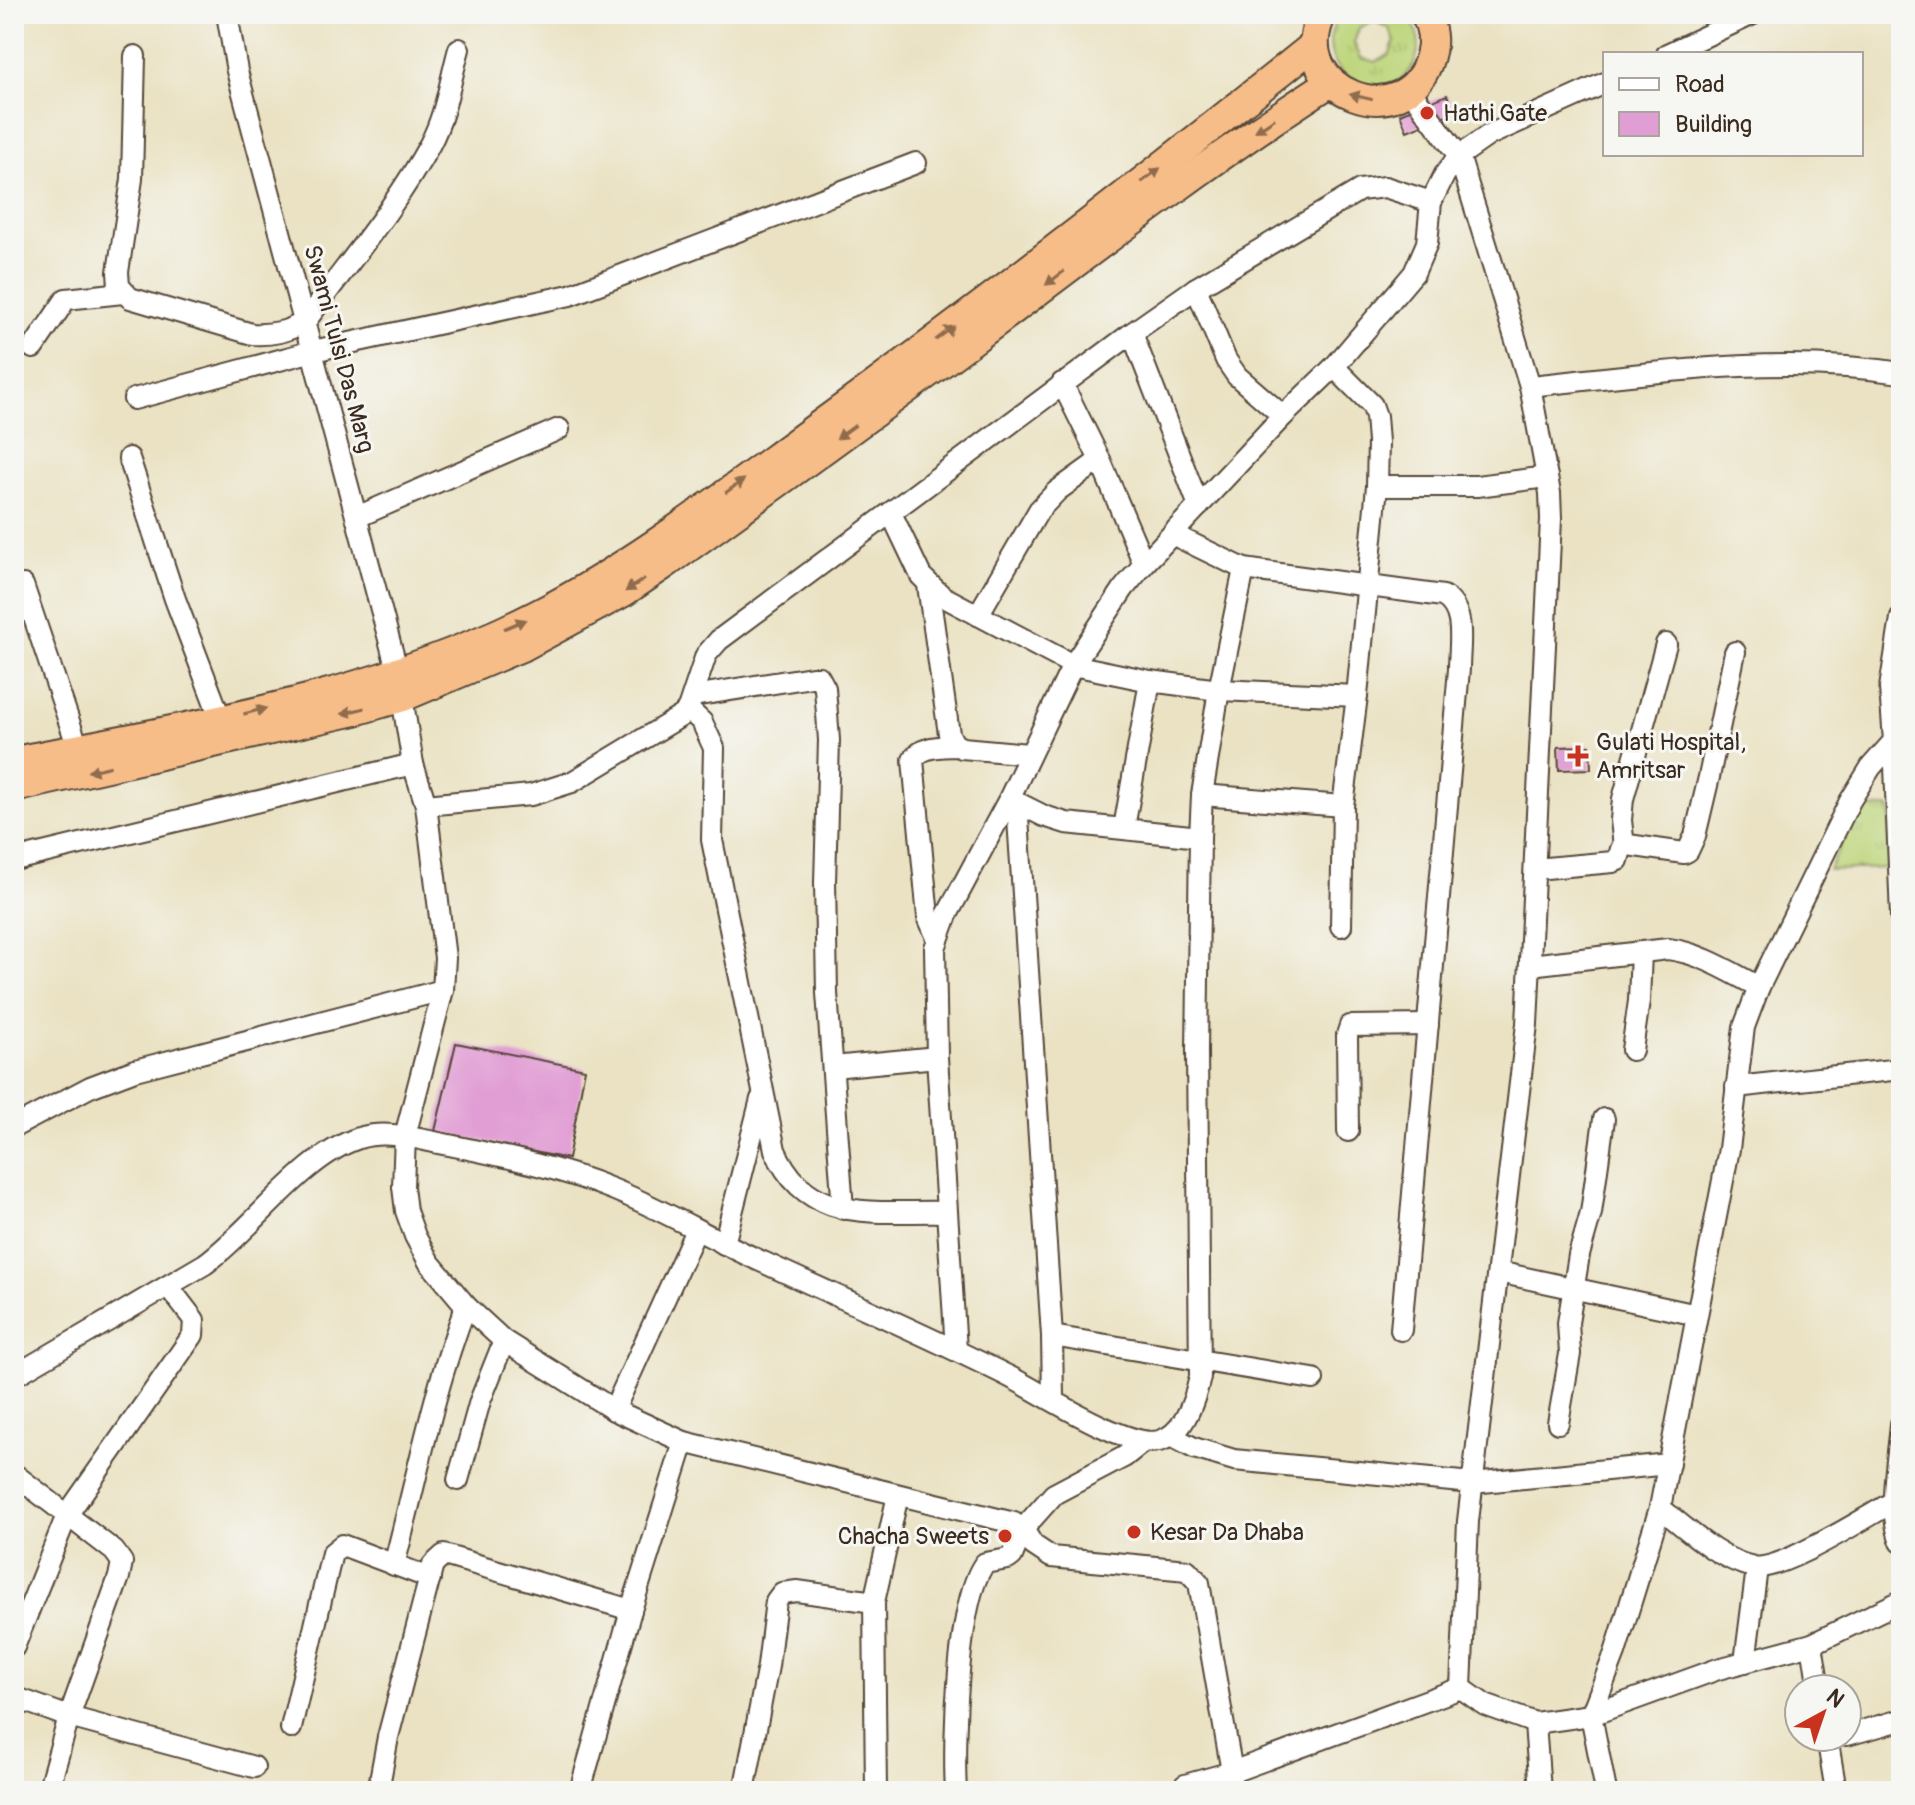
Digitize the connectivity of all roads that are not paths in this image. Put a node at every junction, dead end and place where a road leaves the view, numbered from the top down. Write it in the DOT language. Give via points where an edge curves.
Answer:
graph roads {
  1 [pos="227,14"];
  2 [pos="1322,14"];
  3 [pos="1425,14"];
  4 [pos="1753,14"];
  5 [pos="1314,45"];
  6 [pos="459,49"];
  7 [pos="1671,52"];
  8 [pos="135,56"];
  9 [pos="1331,82"];
  10 [pos="1603,84"];
  11 [pos="1409,89"];
  12 [pos="1459,156"];
  13 [pos="916,163"];
  14 [pos="1431,202"];
  15 [pos="1196,288"];
  16 [pos="123,293"];
  17 [pos="305,322"];
  18 [pos="1132,333"];
  19 [pos="33,348"];
  20 [pos="313,351"];
  21 [pos="1334,367"];
  22 [pos="1901,373"];
  23 [pos="1062,383"];
  24 [pos="1530,386"];
  25 [pos="134,399"];
  26 [pos="1283,416"];
  27 [pos="559,429"];
  28 [pos="129,458"];
  29 [pos="1100,460"];
  30 [pos="1547,477"];
  31 [pos="1377,486"];
  32 [pos="1199,506"];
  33 [pos="891,513"];
  34 [pos="357,517"];
  35 [pos="1174,535"];
  36 [pos="1144,564"];
  37 [pos="1244,569"];
  38 [pos="1367,584"];
  39 [pos="23,585"];
  40 [pos="928,585"];
  41 [pos="978,615"];
  42 [pos="1901,618"];
  43 [pos="1666,644"];
  44 [pos="1735,652"];
  45 [pos="1073,665"];
  46 [pos="1150,681"];
  47 [pos="400,685"];
  48 [pos="1219,690"];
  49 [pos="1357,696"];
  50 [pos="690,702"];
  51 [pos="221,720"];
  52 [pos="1898,738"];
  53 [pos="957,746"];
  54 [pos="78,748"];
  55 [pos="1029,754"];
  56 [pos="14,761"];
  57 [pos="413,764"];
  58 [pos="14,788"];
  59 [pos="1202,795"];
  60 [pos="1013,801"];
  61 [pos="426,805"];
  62 [pos="1343,806"];
  63 [pos="1124,828"];
  64 [pos="1200,837"];
  65 [pos="1624,847"];
  66 [pos="14,860"];
  67 [pos="1535,869"];
  68 [pos="1901,917"];
  69 [pos="1341,926"];
  70 [pos="938,940"];
  71 [pos="1641,952"];
  72 [pos="1530,965"];
  73 [pos="1759,987"];
  74 [pos="443,990"];
  75 [pos="1428,1025"];
  76 [pos="1632,1050"];
  77 [pos="937,1057"];
  78 [pos="833,1067"];
  79 [pos="1901,1069"];
  80 [pos="1736,1087"];
  81 [pos="763,1091"];
  82 [pos="1604,1119"];
  83 [pos="14,1127"];
  84 [pos="1348,1131"];
  85 [pos="405,1136"];
  86 [pos="843,1209"];
  87 [pos="946,1212"];
  88 [pos="696,1230"];
  89 [pos="724,1244"];
  90 [pos="1498,1272"];
  91 [pos="168,1286"];
  92 [pos="1575,1290"];
  93 [pos="466,1306"];
  94 [pos="1697,1315"];
  95 [pos="1401,1330"];
  96 [pos="1052,1336"];
  97 [pos="504,1341"];
  98 [pos="956,1350"];
  99 [pos="1201,1361"];
  100 [pos="14,1376"];
  101 [pos="1313,1379"];
  102 [pos="1053,1399"];
  103 [pos="614,1410"];
  104 [pos="1558,1423"];
  105 [pos="1901,1424"];
  106 [pos="1171,1436"];
  107 [pos="684,1442"];
  108 [pos="1143,1442"];
  109 [pos="1669,1464"];
  110 [pos="14,1474"];
  111 [pos="458,1480"];
  112 [pos="1472,1483"];
  113 [pos="898,1495"];
  114 [pos="1893,1502"];
  115 [pos="1660,1508"];
  116 [pos="67,1515"];
  117 [pos="1023,1529"];
  118 [pos="1901,1542"];
  119 [pos="394,1565"];
  120 [pos="1757,1568"];
  121 [pos="430,1578"];
  122 [pos="1901,1601"];
  123 [pos="874,1602"];
  124 [pos="631,1610"];
  125 [pos="1812,1644"];
  126 [pos="14,1647"];
  127 [pos="1745,1662"];
  128 [pos="1817,1673"];
  129 [pos="1461,1688"];
  130 [pos="14,1697"];
  131 [pos="1591,1715"];
  132 [pos="69,1717"];
  133 [pos="1901,1720"];
  134 [pos="1535,1723"];
  135 [pos="291,1728"];
  136 [pos="1863,1730"];
  137 [pos="1835,1753"];
  138 [pos="254,1767"];
  139 [pos="1232,1772"];
  140 [pos="48,1791"];
  141 [pos="378,1791"];
  142 [pos="580,1791"];
  143 [pos="744,1791"];
  144 [pos="876,1791"];
  145 [pos="956,1791"];
  146 [pos="1180,1791"];
  147 [pos="1540,1791"];
  148 [pos="1606,1791"];
  149 [pos="1836,1791"];
  1 -- 17 [label="street, Swami Tulsi Das Marg" via="237,71"];
  2 -- 5 [label="highway"];
  3 -- 11 [label="highway" via="1432,50 1428,65"];
  4 -- 7 [label="street"];
  5 -- 9 [label="highway"];
  47 -- 5 [label="highway, one-way" via="589,585 699,513 923,349"];
  6 -- 17 [label="street" via="431,142"];
  8 -- 16 [label="street" via="132,179 118,272"];
  11 -- 9 [label="highway, one-way" via="1378,101 1344,93"];
  9 -- 47 [label="highway, one-way" via="1179,185 624,592 526,645"];
  10 -- 12 [label="street" via="1489,135"];
  11 -- 12 [label="street"];
  12 -- 14 [label="street"];
  12 -- 24 [label="street"];
  13 -- 20 [label="street" via="570,295"];
  14 -- 15 [label="street" via="1385,187 1360,190"];
  14 -- 21 [label="street" via="1427,243 1414,273"];
  15 -- 18 [label="street"];
  15 -- 26 [label="street" via="1226,360"];
  16 -- 17 [label="street" via="252,334 287,332"];
  16 -- 19 [label="street" via="66,299"];
  17 -- 20 [label="street, Swami Tulsi Das Marg"];
  18 -- 23 [label="street"];
  18 -- 32 [label="street"];
  20 -- 25 [label="street"];
  20 -- 34 [label="street, Swami Tulsi Das Marg"];
  21 -- 26 [label="street"];
  21 -- 31 [label="street" via="1372,405 1376,416"];
  22 -- 24 [label="street" via="1805,364 1732,366"];
  23 -- 29 [label="street"];
  23 -- 33 [label="street"];
  24 -- 30 [label="street"];
  26 -- 32 [label="street"];
  27 -- 34 [label="street"];
  28 -- 51 [label="street"];
  29 -- 36 [label="street"];
  29 -- 41 [label="street" via="1039,510"];
  30 -- 31 [label="street" via="1477,486"];
  30 -- 67 [label="street" via="1551,519"];
  31 -- 38 [label="street"];
  32 -- 35 [label="street"];
  33 -- 40 [label="street"];
  33 -- 50 [label="street" via="719,640 706,655"];
  34 -- 47 [label="street, Swami Tulsi Das Marg"];
  35 -- 36 [label="street"];
  35 -- 37 [label="street"];
  36 -- 45 [label="street"];
  37 -- 38 [label="street"];
  37 -- 48 [label="street"];
  38 -- 49 [label="street"];
  38 -- 75 [label="street" via="1443,596 1459,613 1459,669"];
  39 -- 54 [label="street"];
  40 -- 41 [label="street"];
  40 -- 53 [label="street" via="949,734"];
  41 -- 45 [label="street"];
  42 -- 52 [label="street" via="1890,688"];
  43 -- 65 [label="street" via="1623,799"];
  44 -- 65 [label="street" via="1688,851"];
  45 -- 46 [label="street"];
  45 -- 55 [label="street"];
  46 -- 48 [label="street"];
  46 -- 63 [label="street"];
  51 -- 47 [label="highway, one-way"];
  47 -- 57 [label="street, Swami Tulsi Das Marg"];
  47 -- 58 [label="highway, one-way" via="355,711"];
  48 -- 49 [label="street"];
  48 -- 59 [label="street"];
  49 -- 62 [label="street"];
  50 -- 61 [label="street" via="671,724 553,790"];
  50 -- 78 [label="street" via="812,677 819,677 825,688 827,993"];
  50 -- 81 [label="street" via="714,748 712,840"];
  51 -- 54 [label="highway"];
  52 -- 68 [label="street"];
  52 -- 73 [label="street" via="1850,801"];
  53 -- 55 [label="street"];
  53 -- 70 [label="street" via="928,749 913,760 928,917"];
  54 -- 56 [label="highway"];
  55 -- 60 [label="street"];
  57 -- 61 [label="street, Swami Tulsi Das Marg"];
  57 -- 66 [label="street"];
  59 -- 62 [label="street"];
  59 -- 64 [label="street"];
  60 -- 63 [label="street" via="1066,823"];
  60 -- 70 [label="street"];
  60 -- 96 [label="street"];
  61 -- 74 [label="street, Swami Tulsi Das Marg" via="445,958"];
  62 -- 69 [label="street"];
  63 -- 64 [label="street"];
  64 -- 99 [label="street"];
  65 -- 67 [label="street" via="1613,862"];
  67 -- 72 [label="street"];
  70 -- 77 [label="street"];
  71 -- 72 [label="street"];
  71 -- 73 [label="street" via="1685,951"];
  71 -- 76 [label="street"];
  72 -- 90 [label="street"];
  73 -- 80 [label="street" via="1744,1027"];
  74 -- 83 [label="street" via="135,1070"];
  74 -- 85 [label="street, Swami Tulsi Das Marg"];
  75 -- 84 [label="street" via="1350,1026"];
  75 -- 95 [label="street"];
  77 -- 78 [label="street"];
  77 -- 87 [label="street"];
  78 -- 86 [label="street"];
  79 -- 80 [label="street"];
  80 -- 94 [label="street"];
  81 -- 86 [label="street" via="784,1172 802,1190"];
  81 -- 89 [label="street"];
  82 -- 92 [label="street"];
  85 -- 88 [label="street" via="585,1179"];
  85 -- 91 [label="street" via="377,1135 345,1145 312,1166 225,1250"];
  85 -- 93 [label="street, Swami Tulsi Das Marg" via="406,1211 429,1262"];
  86 -- 87 [label="street"];
  87 -- 98 [label="street"];
  88 -- 89 [label="street"];
  88 -- 103 [label="street"];
  89 -- 98 [label="street"];
  90 -- 92 [label="street"];
  90 -- 112 [label="street"];
  91 -- 100 [label="street"];
  91 -- 116 [label="street" via="194,1320 193,1335"];
  92 -- 94 [label="street"];
  92 -- 104 [label="street"];
  93 -- 97 [label="street, Swami Tulsi Das Marg"];
  93 -- 119 [label="street" via="431,1408"];
  94 -- 109 [label="street"];
  96 -- 99 [label="street"];
  96 -- 102 [label="street"];
  97 -- 103 [label="street, Swami Tulsi Das Marg"];
  97 -- 111 [label="street" via="487,1379"];
  98 -- 102 [label="street"];
  99 -- 101 [label="street"];
  99 -- 106 [label="street" via="1195,1397"];
  102 -- 108 [label="street" via="1113,1433"];
  103 -- 107 [label="street, Swami Tulsi Das Marg"];
  105 -- 114 [label="street"];
  106 -- 108 [label="street"];
  106 -- 112 [label="street" via="1234,1460"];
  107 -- 113 [label="street, Swami Tulsi Das Marg"];
  107 -- 124 [label="street"];
  108 -- 117 [label="street" via="1054,1494"];
  109 -- 112 [label="street"];
  109 -- 115 [label="street"];
  110 -- 116 [label="street"];
  112 -- 129 [label="street"];
  113 -- 117 [label="street, Swami Tulsi Das Marg"];
  113 -- 123 [label="street"];
  114 -- 118 [label="street"];
  114 -- 120 [label="street" via="1785,1561"];
  115 -- 120 [label="street" via="1718,1552"];
  115 -- 131 [label="street"];
  116 -- 126 [label="street"];
  116 -- 132 [label="street" via="122,1562"];
  117 -- 139 [label="street" via="1033,1545 1051,1557 1194,1574"];
  117 -- 145 [label="street" via="1012,1556 985,1563 979,1570 965,1616"];
  119 -- 121 [label="street"];
  119 -- 135 [label="street" via="342,1545 332,1553"];
  120 -- 127 [label="street"];
  121 -- 124 [label="street" via="444,1555"];
  121 -- 141 [label="street"];
  122 -- 125 [label="street"];
  123 -- 143 [label="street" via="797,1591 778,1596"];
  123 -- 144 [label="street"];
  124 -- 142 [label="street"];
  125 -- 127 [label="street"];
  125 -- 128 [label="street"];
  127 -- 131 [label="street"];
  129 -- 134 [label="street" via="1485,1705"];
  129 -- 139 [label="street"];
  130 -- 132 [label="street"];
  131 -- 134 [label="street"];
  131 -- 148 [label="street"];
  132 -- 138 [label="street"];
  132 -- 140 [label="street"];
  133 -- 136 [label="street"];
  134 -- 147 [label="street"];
  137 -- 149 [label="street"];
  139 -- 146 [label="street"];
}
